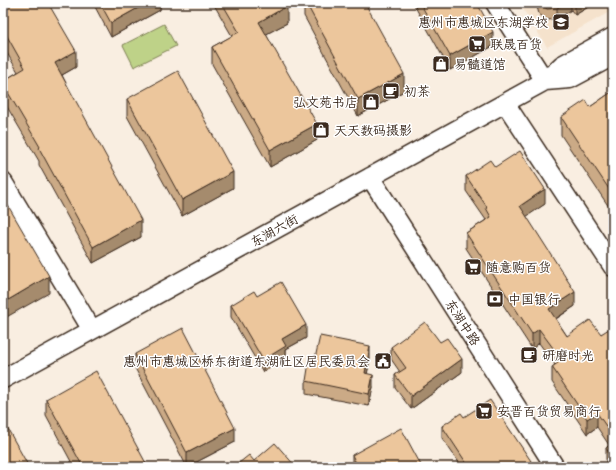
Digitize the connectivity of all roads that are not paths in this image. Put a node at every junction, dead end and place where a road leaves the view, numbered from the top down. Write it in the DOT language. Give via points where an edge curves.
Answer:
graph roads {
  1 [pos="495,3"];
  2 [pos="613,37"];
  3 [pos="613,56"];
  4 [pos="545,81"];
  5 [pos="505,103"];
  6 [pos="370,177"];
  7 [pos="3,182"];
  8 [pos="613,267"];
  9 [pos="92,330"];
  10 [pos="3,379"];
  11 [pos="555,467"];
  1 -- 4 [label="street"];
  2 -- 4 [label="street, 东湖六街" via="562,65"];
  3 -- 4 [label="street, 东湖六街" via="570,79"];
  4 -- 5 [label="street, 东湖六街"];
  5 -- 6 [label="street, 东湖六街"];
  5 -- 8 [label="street"];
  6 -- 9 [label="street, 东湖六街"];
  6 -- 11 [label="street, 东湖中路"];
  7 -- 9 [label="street"];
  9 -- 10 [label="street, 东湖六街"];
}
